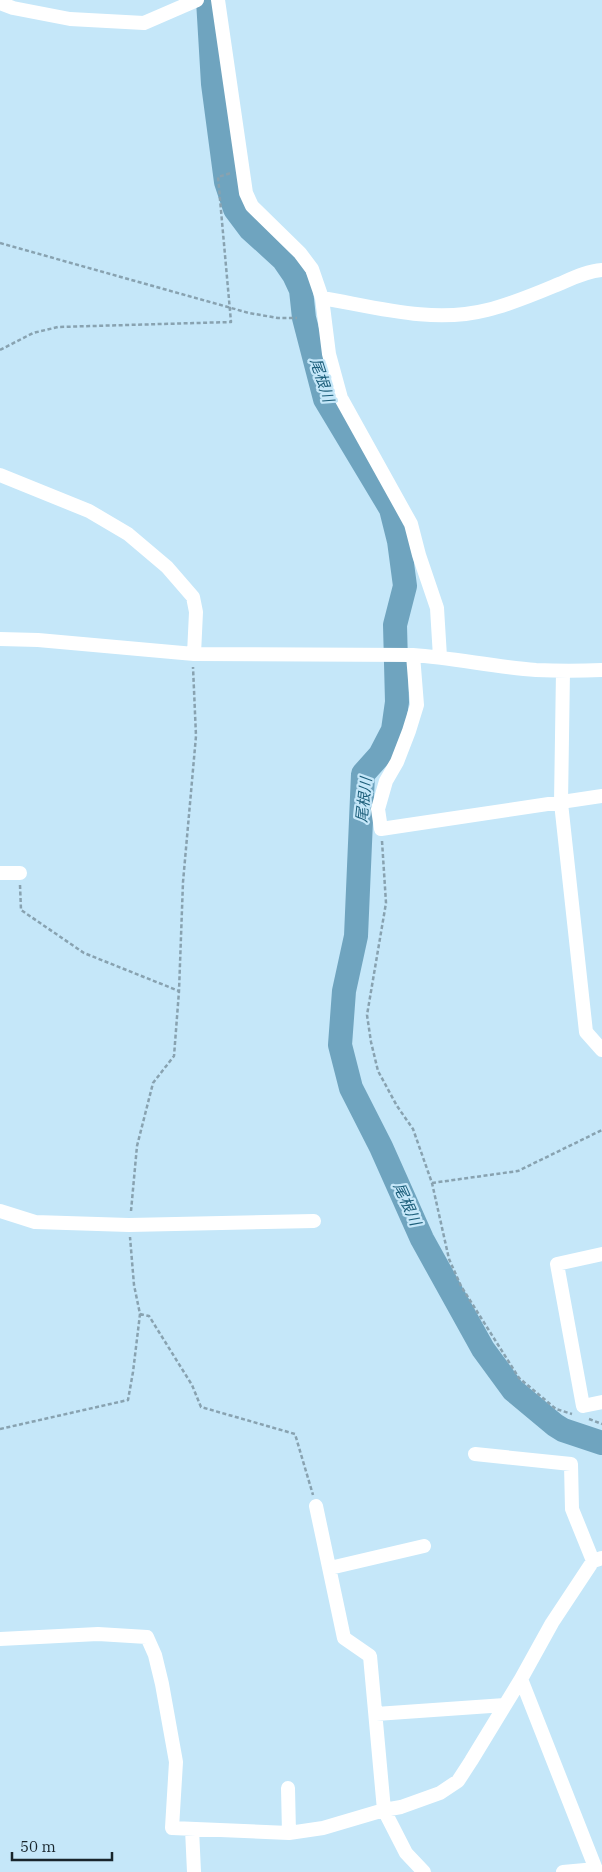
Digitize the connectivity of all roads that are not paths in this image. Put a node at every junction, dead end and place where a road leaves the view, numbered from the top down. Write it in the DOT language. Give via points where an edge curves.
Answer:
graph roads {
  1 [pos="197,0"];
  2 [pos="218,0"];
  3 [pos="0,3"];
  4 [pos="602,270"];
  5 [pos="322,298"];
  6 [pos="0,475"];
  7 [pos="0,640"];
  8 [pos="194,654"];
  9 [pos="402,655"];
  10 [pos="440,657"];
  11 [pos="602,670"];
  12 [pos="563,671"];
  13 [pos="602,796"];
  14 [pos="560,803"];
  15 [pos="0,873"];
  16 [pos="20,873"];
  17 [pos="602,1050"];
  18 [pos="0,1211"];
  19 [pos="314,1221"];
  20 [pos="602,1254"];
  21 [pos="602,1402"];
  22 [pos="476,1454"];
  23 [pos="316,1506"];
  24 [pos="424,1546"];
  25 [pos="597,1559"];
  26 [pos="330,1568"];
  27 [pos="0,1639"];
  28 [pos="521,1679"];
  29 [pos="505,1705"];
  30 [pos="376,1714"];
  31 [pos="288,1788"];
  32 [pos="384,1810"];
  33 [pos="192,1830"];
  34 [pos="289,1833"];
  35 [pos="596,1870"];
  36 [pos="194,1872"];
  37 [pos="424,1872"];
  38 [pos="563,1872"];
  1 -- 3 [label="street" via="144,22 70,19"];
  2 -- 5 [label="street" via="246,193 252,206 312,269"];
  4 -- 5 [label="street" via="586,273 520,300 466,314 418,314"];
  5 -- 10 [label="street" via="329,354 341,398 411,524 437,608"];
  6 -- 8 [label="street" via="90,512 128,534 167,567 193,597 196,612"];
  7 -- 8 [label="street" via="38,640"];
  8 -- 9 [label="street"];
  9 -- 10 [label="street"];
  9 -- 14 [label="street" via="416,705 378,809 381,829"];
  10 -- 12 [label="street"];
  11 -- 12 [label="street"];
  12 -- 14 [label="street"];
  13 -- 14 [label="street"];
  14 -- 17 [label="street" via="586,1032"];
  15 -- 16 [label="street"];
  18 -- 19 [label="street" via="35,1222 129,1225"];
  20 -- 21 [label="street" via="557,1264 583,1406"];
  22 -- 25 [label="street" via="571,1464 572,1509"];
  23 -- 26 [label="street"];
  24 -- 26 [label="street"];
  25 -- 28 [label="street" via="552,1623"];
  26 -- 30 [label="street" via="344,1638 370,1656"];
  27 -- 33 [label="street" via="98,1634 147,1637 162,1684 176,1762 172,1828"];
  28 -- 29 [label="street"];
  28 -- 35 [label="street"];
  29 -- 30 [label="street"];
  29 -- 32 [label="street" via="458,1781 440,1793"];
  30 -- 32 [label="street"];
  31 -- 34 [label="street"];
  32 -- 34 [label="street" via="323,1828"];
  32 -- 37 [label="street" via="406,1853"];
  33 -- 34 [label="street"];
  33 -- 36 [label="street"];
  35 -- 38 [label="street"];
}
